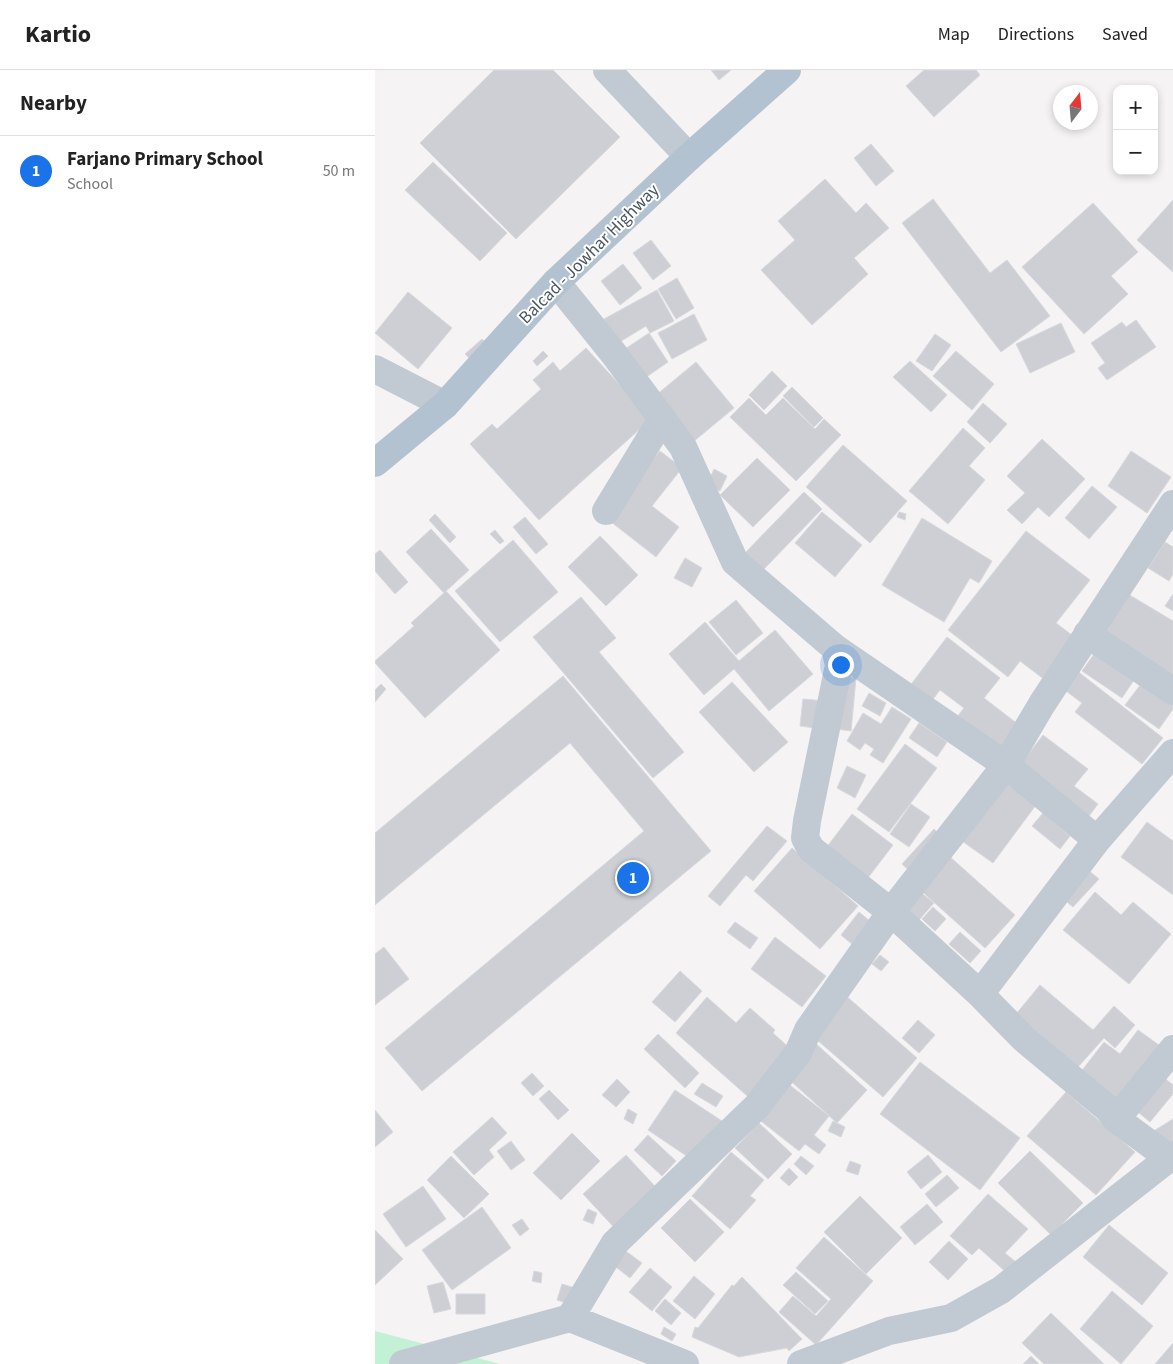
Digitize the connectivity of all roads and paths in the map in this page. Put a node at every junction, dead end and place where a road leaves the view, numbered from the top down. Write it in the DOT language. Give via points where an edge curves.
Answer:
graph roads {
  1 [pos="607,70"];
  2 [pos="787,70"];
  3 [pos="689,157"];
  4 [pos="556,282"];
  5 [pos="375,369"];
  6 [pos="445,405"];
  7 [pos="662,419"];
  8 [pos="375,463"];
  9 [pos="1173,504"];
  10 [pos="606,511"];
  11 [pos="1087,634"];
  12 [pos="835,648"];
  13 [pos="1173,691"];
  14 [pos="1173,753"];
  15 [pos="1006,765"];
  16 [pos="1097,840"];
  17 [pos="891,912"];
  18 [pos="980,994"];
  19 [pos="1173,1049"];
  20 [pos="1115,1119"];
  21 [pos="1171,1156"];
  22 [pos="570,1318"];
  23 [pos="403,1364"];
  24 [pos="685,1364"];
  25 [pos="801,1364"];
  1 -- 3 [label="street"];
  2 -- 3 [label="main road, Balcad - Jowhar Highway"];
  3 -- 4 [label="main road, Balcad - Jowhar Highway"];
  4 -- 6 [label="main road, Balcad - Jowhar Highway"];
  4 -- 7 [label="street"];
  5 -- 6 [label="street"];
  6 -- 8 [label="main road, Balcad - Jowhar Highway"];
  7 -- 10 [label="street"];
  7 -- 12 [label="street" via="683,447 735,562"];
  9 -- 11 [label="street"];
  11 -- 13 [label="street"];
  11 -- 15 [label="street"];
  12 -- 15 [label="street"];
  12 -- 17 [label="street" via="839,665 805,838 811,849"];
  14 -- 16 [label="street"];
  15 -- 16 [label="street"];
  15 -- 17 [label="street"];
  16 -- 18 [label="street"];
  17 -- 18 [label="street"];
  17 -- 22 [label="street" via="808,1030 798,1053 757,1106 615,1243"];
  18 -- 20 [label="street" via="1023,1038 1107,1108"];
  19 -- 20 [label="street"];
  20 -- 21 [label="street"];
  21 -- 25 [label="street" via="1001,1290 951,1318 889,1331"];
  22 -- 23 [label="street"];
  22 -- 24 [label="street"];
}
